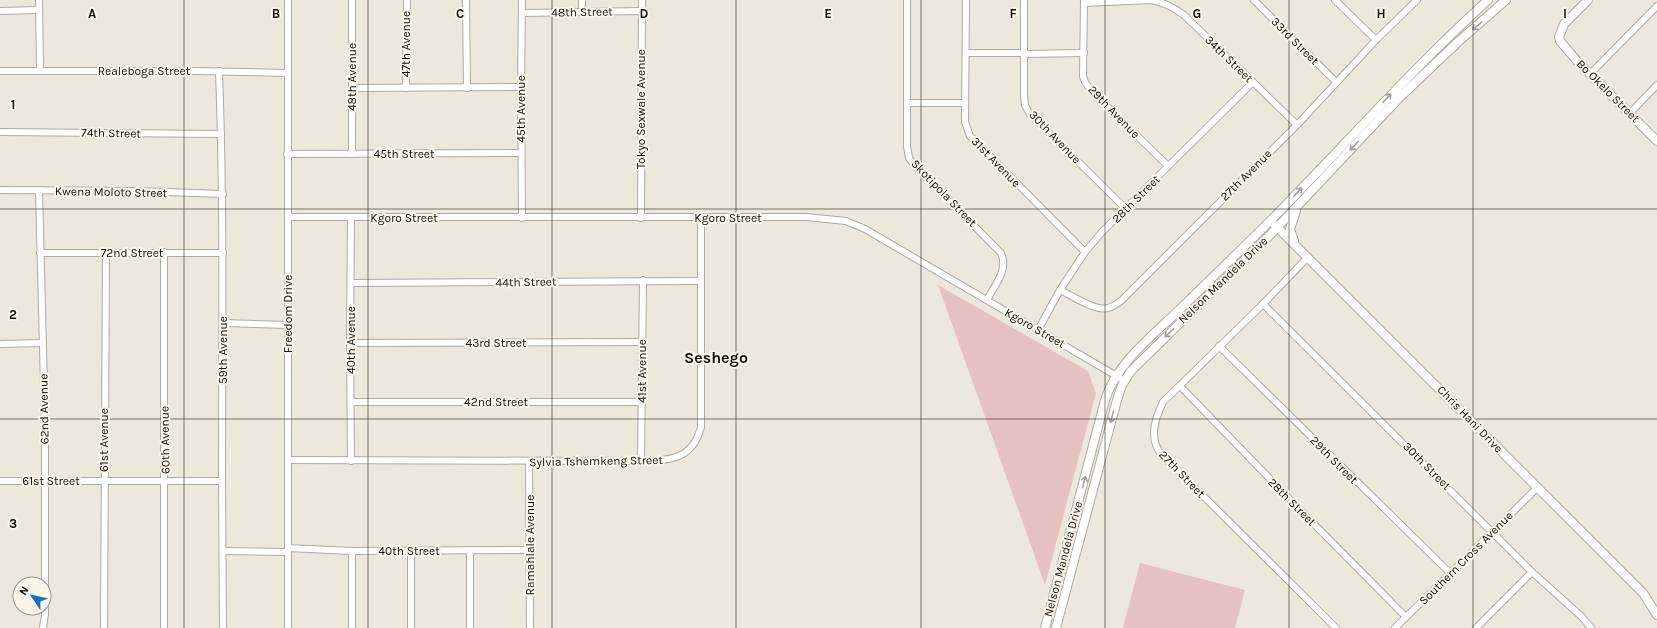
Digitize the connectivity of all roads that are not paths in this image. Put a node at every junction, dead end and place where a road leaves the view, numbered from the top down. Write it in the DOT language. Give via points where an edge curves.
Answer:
graph roads {
  1 [pos="39,0"];
  2 [pos="288,0"];
  3 [pos="352,0"];
  4 [pos="407,0"];
  5 [pos="466,0"];
  6 [pos="522,0"];
  7 [pos="582,0"];
  8 [pos="642,0"];
  9 [pos="907,0"];
  10 [pos="966,0"];
  11 [pos="1024,0"];
  12 [pos="1254,0"];
  13 [pos="1335,0"];
  14 [pos="1417,0"];
  15 [pos="1488,0"];
  16 [pos="1506,0"];
  17 [pos="1588,0"];
  18 [pos="1084,1"];
  19 [pos="1657,6"];
  20 [pos="0,10"];
  21 [pos="40,10"];
  22 [pos="642,11"];
  23 [pos="582,12"];
  24 [pos="522,13"];
  25 [pos="1376,40"];
  26 [pos="966,53"];
  27 [pos="1084,53"];
  28 [pos="1024,54"];
  29 [pos="0,71"];
  30 [pos="40,71"];
  31 [pos="219,71"];
  32 [pos="288,73"];
  33 [pos="1590,74"];
  34 [pos="1253,82"];
  35 [pos="1336,82"];
  36 [pos="1657,86"];
  37 [pos="521,87"];
  38 [pos="352,88"];
  39 [pos="406,88"];
  40 [pos="467,88"];
  41 [pos="907,103"];
  42 [pos="965,103"];
  43 [pos="1630,113"];
  44 [pos="1297,125"];
  45 [pos="0,132"];
  46 [pos="222,134"];
  47 [pos="1657,141"];
  48 [pos="521,153"];
  49 [pos="287,154"];
  50 [pos="352,154"];
  51 [pos="1168,166"];
  52 [pos="0,190"];
  53 [pos="39,190"];
  54 [pos="223,194"];
  55 [pos="1297,206"];
  56 [pos="1126,209"];
  57 [pos="288,217"];
  58 [pos="351,218"];
  59 [pos="522,218"];
  60 [pos="641,218"];
  61 [pos="701,218"];
  62 [pos="1270,220"];
  63 [pos="1278,227"];
  64 [pos="1300,250"];
  65 [pos="106,252"];
  66 [pos="164,252"];
  67 [pos="1085,252"];
  68 [pos="40,253"];
  69 [pos="223,253"];
  70 [pos="1308,257"];
  71 [pos="643,280"];
  72 [pos="701,280"];
  73 [pos="351,283"];
  74 [pos="1060,290"];
  75 [pos="986,300"];
  76 [pos="1263,304"];
  77 [pos="223,323"];
  78 [pos="288,325"];
  79 [pos="1038,330"];
  80 [pos="642,342"];
  81 [pos="42,343"];
  82 [pos="350,343"];
  83 [pos="0,344"];
  84 [pos="1219,346"];
  85 [pos="1116,375"];
  86 [pos="1124,380"];
  87 [pos="1180,386"];
  88 [pos="351,402"];
  89 [pos="641,402"];
  90 [pos="288,460"];
  91 [pos="351,461"];
  92 [pos="641,461"];
  93 [pos="529,462"];
  94 [pos="0,481"];
  95 [pos="45,481"];
  96 [pos="104,481"];
  97 [pos="165,481"];
  98 [pos="222,481"];
  99 [pos="1537,488"];
  100 [pos="1492,532"];
  101 [pos="288,550"];
  102 [pos="411,550"];
  103 [pos="530,550"];
  104 [pos="224,551"];
  105 [pos="352,551"];
  106 [pos="470,551"];
  107 [pos="1532,572"];
  108 [pos="1450,573"];
  109 [pos="1657,615"];
  110 [pos="1406,617"];
  111 [pos="43,628"];
  112 [pos="104,628"];
  113 [pos="164,628"];
  114 [pos="223,628"];
  115 [pos="288,628"];
  116 [pos="352,628"];
  117 [pos="410,628"];
  118 [pos="470,628"];
  119 [pos="530,628"];
  120 [pos="1045,628"];
  121 [pos="1056,628"];
  122 [pos="1336,628"];
  123 [pos="1395,628"];
  124 [pos="1476,628"];
  125 [pos="1591,628"];
  1 -- 21 [label="street"];
  2 -- 32 [label="street, Freedom Drive"];
  3 -- 38 [label="street, 48th Avenue"];
  4 -- 39 [label="street, 47th Avenue"];
  5 -- 40 [label="street"];
  6 -- 24 [label="street, 45th Avenue"];
  7 -- 23 [label="street"];
  8 -- 22 [label="street, Tokyo Sexwale Avenue"];
  9 -- 41 [label="street, Skotipola Street"];
  10 -- 26 [label="street, 31st Avenue"];
  11 -- 28 [label="street, 30th Avenue"];
  12 -- 35 [label="street, 33rd Street"];
  13 -- 25 [label="street"];
  14 -- 25 [label="street, 27th Avenue"];
  62 -- 15 [label="main road, Nelson Mandela Drive, one-way" via="1399,85"];
  16 -- 55 [label="main road, Nelson Mandela Drive, one-way" via="1400,97"];
  17 -- 33 [label="main road, Bo Okelo Street" via="1564,24 1559,37"];
  18 -- 27 [label="street, 29th Avenue"];
  18 -- 34 [label="street, 34th Street" via="1151,0 1172,6"];
  19 -- 33 [label="street"];
  20 -- 21 [label="street"];
  21 -- 30 [label="street"];
  22 -- 23 [label="street, 48th Street"];
  22 -- 60 [label="street, Tokyo Sexwale Avenue"];
  23 -- 24 [label="street, 48th Street"];
  24 -- 37 [label="street, 45th Avenue"];
  25 -- 35 [label="street, 27th Avenue"];
  26 -- 28 [label="street"];
  26 -- 42 [label="street, 31st Avenue"];
  27 -- 28 [label="street"];
  27 -- 51 [label="street, 29th Avenue" via="1083,76 1088,88"];
  28 -- 56 [label="street, 30th Avenue" via="1024,96 1029,113"];
  29 -- 30 [label="street, Realeboga Street"];
  30 -- 31 [label="street, Realeboga Street"];
  31 -- 32 [label="street, Realeboga Street"];
  31 -- 46 [label="street, 59th Avenue"];
  32 -- 49 [label="street, Freedom Drive"];
  33 -- 43 [label="main road, Bo Okelo Street"];
  34 -- 44 [label="street, 34th Street"];
  34 -- 51 [label="street, 28th Street"];
  35 -- 44 [label="street, 27th Avenue"];
  36 -- 43 [label="street"];
  37 -- 40 [label="street"];
  37 -- 48 [label="street, 45th Avenue"];
  38 -- 39 [label="street"];
  38 -- 50 [label="street, 48th Avenue"];
  39 -- 40 [label="street"];
  41 -- 42 [label="street"];
  41 -- 75 [label="street, Skotipola Street" via="907,146 911,161 997,247 1003,257 1003,271"];
  42 -- 67 [label="street, 31st Avenue" via="965,122 970,136"];
  43 -- 47 [label="main road, Bo Okelo Street"];
  44 -- 74 [label="street, 27th Avenue" via="1116,304 1102,309"];
  45 -- 46 [label="street, 74th Street"];
  46 -- 54 [label="street, 59th Avenue"];
  48 -- 50 [label="street, 45th Street"];
  48 -- 59 [label="street, 45th Avenue"];
  49 -- 50 [label="street, 45th Street"];
  49 -- 57 [label="street, Freedom Drive"];
  51 -- 56 [label="street, 28th Street"];
  52 -- 53 [label="street, Kwena Moloto Street"];
  53 -- 54 [label="street, Kwena Moloto Street"];
  53 -- 68 [label="street, 62nd Avenue"];
  54 -- 69 [label="street, 59th Avenue"];
  55 -- 63 [label="main road, Nelson Mandela Drive"];
  55 -- 64 [label="main road" via="1290,229"];
  56 -- 67 [label="street, 28th Street"];
  57 -- 58 [label="street, Kgoro Street"];
  57 -- 78 [label="street, Freedom Drive"];
  58 -- 59 [label="street, Kgoro Street"];
  58 -- 73 [label="street, 40th Avenue"];
  59 -- 60 [label="street, Kgoro Street"];
  60 -- 61 [label="street, Kgoro Street"];
  61 -- 72 [label="street, Sylvia Tshemkeng Street"];
  61 -- 75 [label="street, Kgoro Street" via="812,218 846,221 865,229"];
  62 -- 63 [label="main road, Chris Hani Drive"];
  62 -- 85 [label="main road, Nelson Mandela Drive" via="1138,349"];
  63 -- 64 [label="main road, Chris Hani Drive"];
  63 -- 86 [label="main road, Nelson Mandela Drive, one-way" via="1134,366"];
  64 -- 70 [label="main road, Chris Hani Drive"];
  65 -- 66 [label="street, 72nd Street"];
  65 -- 68 [label="street, 72nd Street"];
  65 -- 96 [label="street, 61st Avenue"];
  66 -- 69 [label="street, 72nd Street"];
  66 -- 97 [label="street, 60th Avenue"];
  67 -- 74 [label="street, 28th Street"];
  68 -- 81 [label="street, 62nd Avenue"];
  69 -- 77 [label="street, 59th Avenue"];
  70 -- 76 [label="street, 27th Street"];
  70 -- 99 [label="main road, Chris Hani Drive"];
  71 -- 72 [label="street, 44th Street"];
  71 -- 73 [label="street, 44th Street"];
  71 -- 80 [label="street, 41st Avenue"];
  72 -- 92 [label="street, Sylvia Tshemkeng Street" via="701,427 697,441 673,459"];
  73 -- 82 [label="street, 40th Avenue"];
  74 -- 79 [label="street, 28th Street"];
  75 -- 79 [label="street, Kgoro Street"];
  76 -- 84 [label="street, 27th Street"];
  76 -- 100 [label="street, 30th Street"];
  77 -- 78 [label="street"];
  77 -- 98 [label="street, 59th Avenue"];
  78 -- 90 [label="street, Freedom Drive"];
  79 -- 85 [label="street, Kgoro Street"];
  80 -- 82 [label="street, 43rd Street"];
  80 -- 89 [label="street, 41st Avenue"];
  81 -- 83 [label="street"];
  81 -- 95 [label="street, 62nd Avenue"];
  82 -- 88 [label="street, 40th Avenue"];
  84 -- 87 [label="street, 27th Street"];
  84 -- 108 [label="street, 29th Street"];
  85 -- 86 [label="street, Kgoro Street"];
  120 -- 85 [label="main road, Nelson Mandela Drive, one-way" via="1106,400"];
  86 -- 121 [label="main road, Nelson Mandela Drive, one-way"];
  87 -- 110 [label="street, 28th Street"];
  87 -- 122 [label="street, 27th Street" via="1163,402 1158,414 1154,437 1159,451"];
  88 -- 89 [label="street, 42nd Street"];
  88 -- 91 [label="street, 40th Avenue"];
  89 -- 92 [label="street, 41st Avenue"];
  90 -- 91 [label="street, Sylvia Tshemkeng Street"];
  90 -- 101 [label="street, Freedom Drive"];
  91 -- 93 [label="street, Sylvia Tshemkeng Street"];
  92 -- 93 [label="street, Sylvia Tshemkeng Street"];
  93 -- 103 [label="street, Ramahlale Avenue"];
  94 -- 95 [label="street, 61st Street"];
  95 -- 96 [label="street, 61st Street"];
  95 -- 111 [label="street, 62nd Avenue"];
  96 -- 97 [label="street, 61st Street"];
  96 -- 112 [label="street, 61st Avenue"];
  97 -- 98 [label="street, 61st Street"];
  97 -- 113 [label="street, 60th Avenue"];
  98 -- 104 [label="street, 59th Avenue"];
  99 -- 100 [label="street, Southern Cross Avenue"];
  99 -- 109 [label="main road, Chris Hani Drive" via="1643,593"];
  100 -- 107 [label="street, 30th Street"];
  100 -- 108 [label="street, Southern Cross Avenue"];
  101 -- 104 [label="street, 40th Street"];
  101 -- 105 [label="street, 40th Street"];
  101 -- 115 [label="street, Freedom Drive"];
  102 -- 105 [label="street, 40th Street"];
  102 -- 106 [label="street, 40th Street"];
  102 -- 117 [label="street"];
  103 -- 106 [label="street, 40th Street"];
  103 -- 119 [label="street, Ramahlale Avenue"];
  104 -- 114 [label="street, 59th Avenue"];
  105 -- 116 [label="street"];
  106 -- 118 [label="street"];
  107 -- 124 [label="street"];
  107 -- 125 [label="street, 30th Street"];
  108 -- 110 [label="street, Southern Cross Avenue"];
  110 -- 123 [label="street, Southern Cross Avenue"];
}
